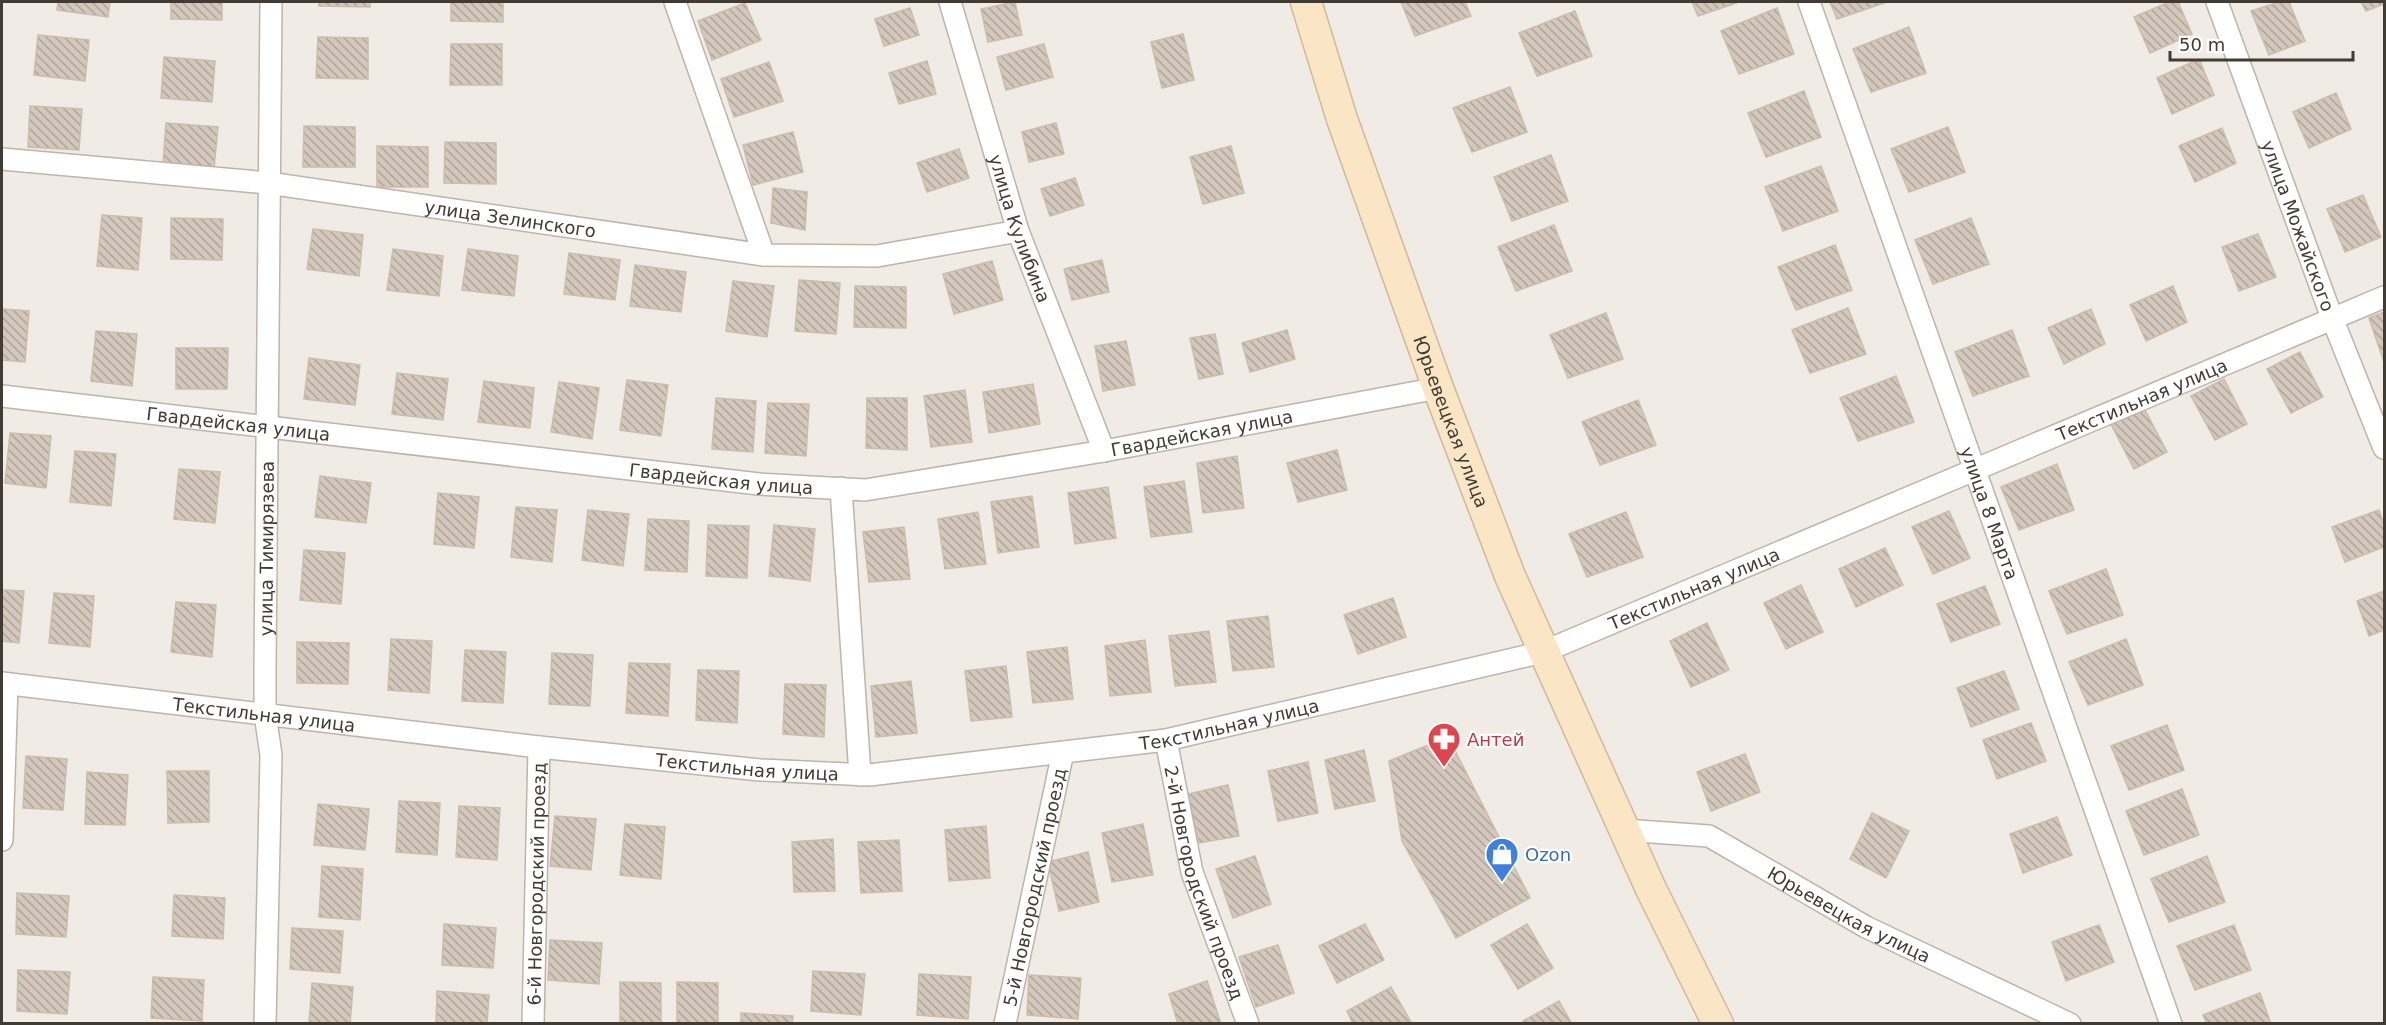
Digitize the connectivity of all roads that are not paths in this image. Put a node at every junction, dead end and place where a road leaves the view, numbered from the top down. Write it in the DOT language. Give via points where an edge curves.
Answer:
graph roads {
  1 [pos="272,2"];
  2 [pos="675,2"];
  3 [pos="950,2"];
  4 [pos="1306,2"];
  5 [pos="1809,2"];
  6 [pos="2220,3"];
  7 [pos="2,159"];
  8 [pos="268,183"];
  9 [pos="1018,231"];
  10 [pos="764,255"];
  11 [pos="2385,297"];
  12 [pos="2332,318"];
  13 [pos="1438,388"];
  14 [pos="2,396"];
  15 [pos="268,426"];
  16 [pos="2385,448"];
  17 [pos="1104,452"];
  18 [pos="1974,471"];
  19 [pos="841,488"];
  20 [pos="1543,651"];
  21 [pos="4,684"];
  22 [pos="265,714"];
  23 [pos="1166,740"];
  24 [pos="539,747"];
  25 [pos="1063,752"];
  26 [pos="860,775"];
  27 [pos="1624,830"];
  28 [pos="2,840"];
  29 [pos="265,1023"];
  30 [pos="533,1023"];
  31 [pos="1005,1023"];
  32 [pos="1248,1023"];
  33 [pos="1718,1023"];
  34 [pos="2070,1023"];
  35 [pos="2171,1023"];
  1 -- 8 [label="street, улица Тимирязева"];
  2 -- 10 [label="street"];
  3 -- 9 [label="street, улица Кулибина"];
  4 -- 13 [label="main road, Юрьевецкая улица" via="1342,119"];
  5 -- 18 [label="street, улица 8 Марта"];
  6 -- 12 [label="street, улица Можайского"];
  7 -- 8 [label="street, улица Зелинского"];
  8 -- 10 [label="street, улица Зелинского"];
  8 -- 15 [label="street, улица Тимирязева"];
  9 -- 10 [label="street, улица Зелинского" via="876,256"];
  9 -- 17 [label="street, улица Кулибина"];
  11 -- 12 [label="street, Текстильная улица"];
  12 -- 16 [label="street, улица Можайского"];
  12 -- 18 [label="street, Текстильная улица"];
  13 -- 17 [label="street, Гвардейская улица"];
  13 -- 20 [label="main road, Юрьевецкая улица"];
  14 -- 15 [label="street, Гвардейская улица"];
  15 -- 19 [label="street, Гвардейская улица" via="759,484"];
  15 -- 22 [label="street, улица Тимирязева"];
  17 -- 19 [label="street, Гвардейская улица" via="865,490"];
  18 -- 20 [label="street, Текстильная улица"];
  18 -- 35 [label="street, улица 8 Марта"];
  19 -- 26 [label="street"];
  20 -- 23 [label="street, Текстильная улица"];
  20 -- 27 [label="main road, Юрьевецкая улица"];
  21 -- 22 [label="street, Текстильная улица"];
  21 -- 28 [label="street"];
  22 -- 24 [label="street, Текстильная улица"];
  22 -- 29 [label="street, улица Тимирязева" via="271,755"];
  23 -- 25 [label="street, Текстильная улица"];
  23 -- 32 [label="street, 2-й Новгородский проезд" via="1192,872"];
  24 -- 26 [label="street, Текстильная улица" via="760,771"];
  24 -- 30 [label="street, 6-й Новгородский проезд"];
  25 -- 26 [label="street, Текстильная улица"];
  25 -- 31 [label="street, 5-й Новгородский проезд"];
  27 -- 33 [label="main road, Юрьевецкая улица"];
  27 -- 34 [label="street, Юрьевецкая улица" via="1709,836 1866,927"];
}
